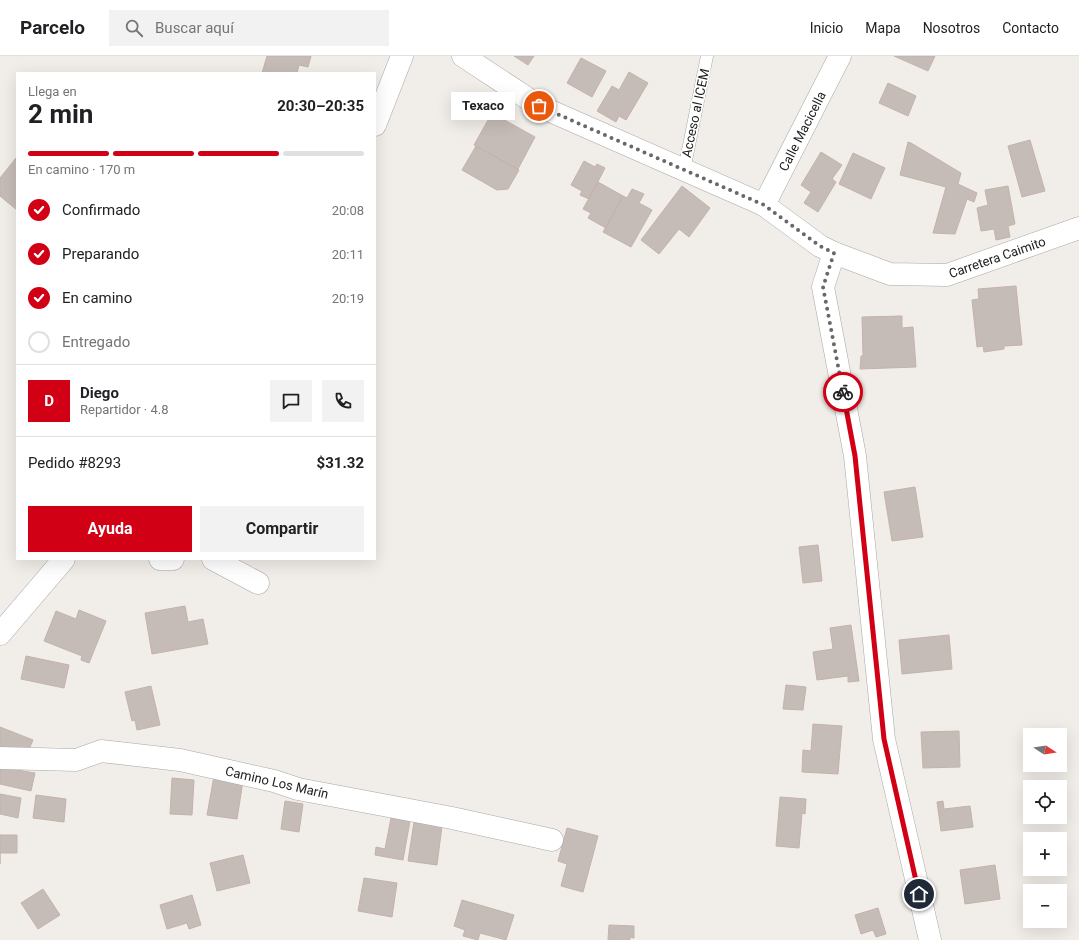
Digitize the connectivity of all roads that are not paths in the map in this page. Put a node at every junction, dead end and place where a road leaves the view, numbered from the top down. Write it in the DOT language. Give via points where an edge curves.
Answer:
graph roads {
  1 [pos="402,56"];
  2 [pos="463,56"];
  3 [pos="707,56"];
  4 [pos="840,56"];
  5 [pos="376,122"];
  6 [pos="684,170"];
  7 [pos="764,205"];
  8 [pos="1079,228"];
  9 [pos="834,253"];
  10 [pos="63,560"];
  11 [pos="215,560"];
  12 [pos="258,583"];
  13 [pos="0,634"];
  14 [pos="0,758"];
  15 [pos="552,840"];
  16 [pos="930,940"];
  1 -- 5 [label="street"];
  2 -- 6 [label="street, Carretera Caimito" via="539,106"];
  3 -- 6 [label="lane, Acceso al ICEM"];
  4 -- 7 [label="street, Calle Macicella"];
  6 -- 7 [label="street, Carretera Caimito"];
  7 -- 9 [label="street, Carretera Caimito" via="820,246"];
  8 -- 9 [label="street, Carretera Caimito" via="947,275 890,274"];
  9 -- 16 [label="street" via="823,287 855,456 884,739"];
  10 -- 13 [label="street"];
  11 -- 12 [label="street"];
  14 -- 15 [label="street, Camino Los Marín" via="76,760 101,751 180,760 274,781 298,789"];
}
